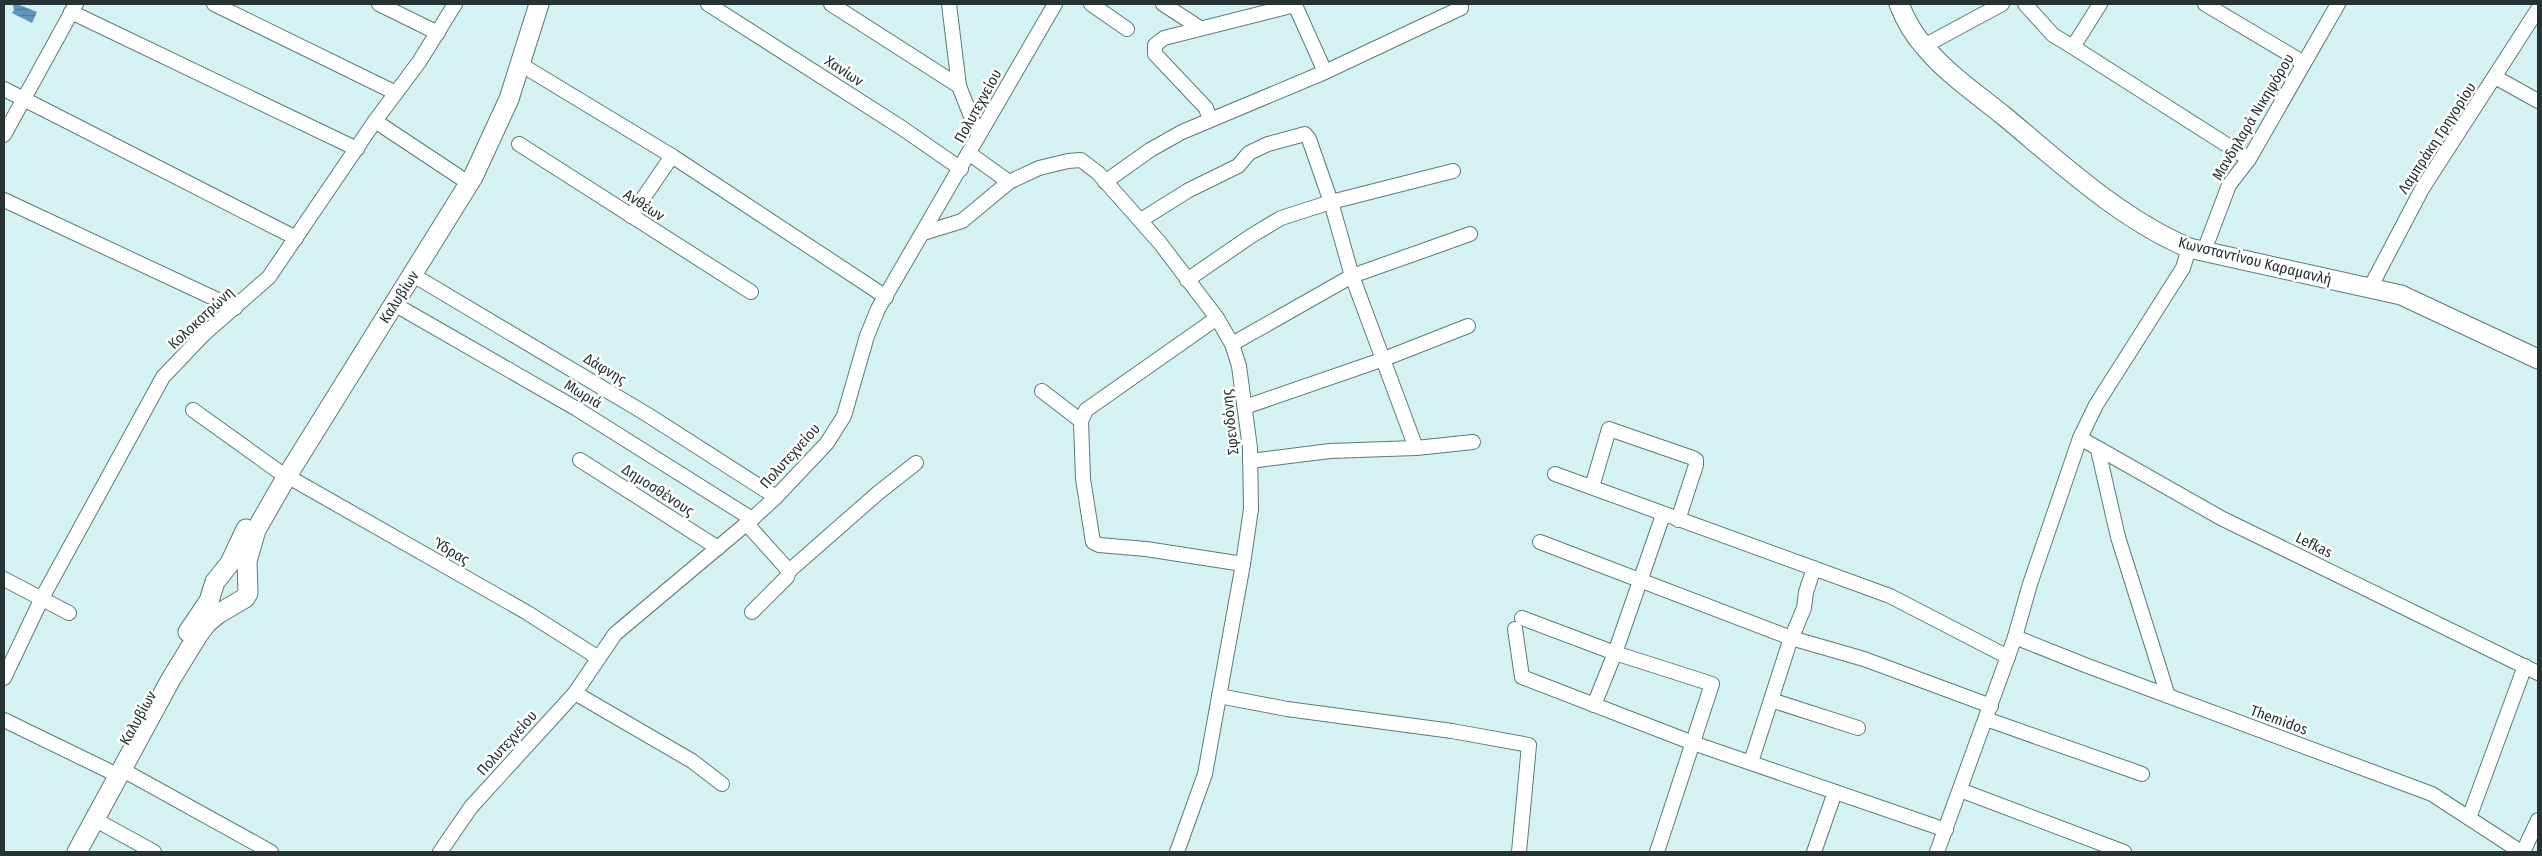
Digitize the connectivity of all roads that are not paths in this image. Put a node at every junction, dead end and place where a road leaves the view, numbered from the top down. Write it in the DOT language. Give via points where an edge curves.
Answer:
graph roads {
  1 [pos="214,4"];
  2 [pos="379,4"];
  3 [pos="456,4"];
  4 [pos="528,4"];
  5 [pos="539,4"];
  6 [pos="708,4"];
  7 [pos="832,4"];
  8 [pos="949,4"];
  9 [pos="1055,4"];
  10 [pos="1091,4"];
  11 [pos="1163,4"];
  12 [pos="1899,4"];
  13 [pos="2002,4"];
  14 [pos="2024,4"];
  15 [pos="2100,4"];
  16 [pos="2205,4"];
  17 [pos="2338,4"];
  18 [pos="74,8"];
  19 [pos="1461,8"];
  20 [pos="2536,16"];
  21 [pos="1200,28"];
  22 [pos="1127,29"];
  23 [pos="438,33"];
  24 [pos="1924,46"];
  25 [pos="2073,46"];
  26 [pos="2304,62"];
  27 [pos="520,64"];
  28 [pos="1325,72"];
  29 [pos="2496,77"];
  30 [pos="959,86"];
  31 [pos="4,89"];
  32 [pos="396,93"];
  33 [pos="24,98"];
  34 [pos="2538,101"];
  35 [pos="1210,120"];
  36 [pos="376,121"];
  37 [pos="978,134"];
  38 [pos="4,135"];
  39 [pos="519,144"];
  40 [pos="357,149"];
  41 [pos="970,154"];
  42 [pos="672,156"];
  43 [pos="2249,159"];
  44 [pos="961,169"];
  45 [pos="1454,171"];
  46 [pos="461,178"];
  47 [pos="1009,182"];
  48 [pos="1105,182"];
  49 [pos="4,200"];
  50 [pos="1331,202"];
  51 [pos="631,216"];
  52 [pos="1141,220"];
  53 [pos="923,233"];
  54 [pos="1470,234"];
  55 [pos="296,238"];
  56 [pos="2196,250"];
  57 [pos="413,275"];
  58 [pos="1352,276"];
  59 [pos="1187,280"];
  60 [pos="2370,288"];
  61 [pos="751,292"];
  62 [pos="886,297"];
  63 [pos="394,304"];
  64 [pos="235,308"];
  65 [pos="1216,318"];
  66 [pos="1468,326"];
  67 [pos="1232,344"];
  68 [pos="1384,359"];
  69 [pos="2538,359"];
  70 [pos="1042,391"];
  71 [pos="1245,407"];
  72 [pos="192,410"];
  73 [pos="1081,421"];
  74 [pos="2080,438"];
  75 [pos="1473,442"];
  76 [pos="1416,448"];
  77 [pos="2098,450"];
  78 [pos="580,460"];
  79 [pos="1250,461"];
  80 [pos="916,464"];
  81 [pos="282,473"];
  82 [pos="1555,474"];
  83 [pos="1592,488"];
  84 [pos="776,497"];
  85 [pos="1663,514"];
  86 [pos="1678,520"];
  87 [pos="749,521"];
  88 [pos="1540,542"];
  89 [pos="718,548"];
  90 [pos="1243,564"];
  91 [pos="1814,568"];
  92 [pos="789,571"];
  93 [pos="4,579"];
  94 [pos="1640,580"];
  95 [pos="218,581"];
  96 [pos="246,581"];
  97 [pos="42,598"];
  98 [pos="236,605"];
  99 [pos="752,612"];
  100 [pos="69,613"];
  101 [pos="2015,637"];
  102 [pos="1792,638"];
  103 [pos="1615,653"];
  104 [pos="2008,657"];
  105 [pos="597,658"];
  106 [pos="2525,666"];
  107 [pos="2538,673"];
  108 [pos="4,678"];
  109 [pos="575,693"];
  110 [pos="1219,696"];
  111 [pos="2168,696"];
  112 [pos="1771,700"];
  113 [pos="1594,705"];
  114 [pos="1988,712"];
  115 [pos="4,720"];
  116 [pos="1858,728"];
  117 [pos="1693,743"];
  118 [pos="1751,762"];
  119 [pos="115,770"];
  120 [pos="2142,774"];
  121 [pos="722,784"];
  122 [pos="1960,790"];
  123 [pos="1835,792"];
  124 [pos="2469,818"];
  125 [pos="94,819"];
  126 [pos="2538,820"];
  127 [pos="1946,830"];
  128 [pos="67,852"];
  129 [pos="77,852"];
  130 [pos="154,852"];
  131 [pos="271,852"];
  132 [pos="440,852"];
  133 [pos="1177,852"];
  134 [pos="1519,852"];
  135 [pos="1657,852"];
  136 [pos="1814,852"];
  137 [pos="1937,852"];
  138 [pos="2124,852"];
  139 [pos="2522,852"];
  1 -- 32 [label="street"];
  2 -- 23 [label="street"];
  3 -- 23 [label="street, Κολοκοτρώνη"];
  4 -- 46 [label="main road, Καλυβίων" via="499,96"];
  5 -- 27 [label="main road, Καλυβίων"];
  6 -- 44 [label="street, Χανίων"];
  7 -- 30 [label="street"];
  8 -- 30 [label="street"];
  9 -- 37 [label="street, Πολυτεχνείου"];
  10 -- 22 [label="street"];
  11 -- 21 [label="street"];
  12 -- 24 [label="main road, Κωνσταντίνου Καραμανλή"];
  13 -- 24 [label="street"];
  14 -- 25 [label="street" via="2053,35"];
  15 -- 25 [label="street"];
  16 -- 26 [label="street"];
  17 -- 26 [label="street, Μανδηλαρά Νικηφόρου"];
  18 -- 33 [label="street"];
  18 -- 40 [label="street"];
  19 -- 28 [label="street"];
  20 -- 29 [label="street, Λαμπράκη Γρηγορίου"];
  21 -- 28 [label="street" via="1295,5"];
  21 -- 35 [label="street" via="1164,38 1155,45 1155,54 1206,108"];
  23 -- 32 [label="street, Κολοκοτρώνη"];
  24 -- 56 [label="main road, Κωνσταντίνου Καραμανλή" via="1940,63 2082,180 2138,222"];
  25 -- 43 [label="street"];
  26 -- 43 [label="street, Μανδηλαρά Νικηφόρου"];
  27 -- 42 [label="street"];
  27 -- 57 [label="main road, Καλυβίων" via="509,99 482,158"];
  28 -- 35 [label="street"];
  29 -- 34 [label="street"];
  29 -- 60 [label="street, Λαμπράκη Γρηγορίου" via="2422,189"];
  30 -- 37 [label="street"];
  31 -- 33 [label="street"];
  32 -- 36 [label="street, Κολοκοτρώνη"];
  33 -- 38 [label="street"];
  33 -- 55 [label="street"];
  35 -- 48 [label="street" via="1150,150"];
  36 -- 40 [label="street, Κολοκοτρώνη"];
  36 -- 46 [label="street"];
  37 -- 41 [label="street, Πολυτεχνείου"];
  39 -- 51 [label="street, Ανθέων"];
  40 -- 55 [label="street, Κολοκοτρώνη"];
  41 -- 44 [label="street, Πολυτεχνείου"];
  41 -- 47 [label="street"];
  42 -- 51 [label="street"];
  42 -- 62 [label="street"];
  43 -- 56 [label="street, Μανδηλαρά Νικηφόρου" via="2229,184"];
  44 -- 53 [label="street, Πολυτεχνείου"];
  45 -- 50 [label="street"];
  46 -- 81 [label="main road, Καλυβίων"];
  47 -- 48 [label="street, Σφενδόνης" via="1039,168 1081,160"];
  47 -- 53 [label="street" via="962,221"];
  48 -- 52 [label="street, Σφενδόνης"];
  49 -- 64 [label="street"];
  50 -- 52 [label="street" via="1305,134 1249,153 1238,166 1189,190"];
  50 -- 58 [label="street"];
  50 -- 59 [label="street" via="1281,218"];
  51 -- 61 [label="street, Ανθέων"];
  52 -- 59 [label="street, Σφενδόνης"];
  53 -- 62 [label="street, Πολυτεχνείου"];
  54 -- 58 [label="street"];
  55 -- 64 [label="street, Κολοκοτρώνη" via="268,277"];
  56 -- 60 [label="main road, Κωνσταντίνου Καραμανλή"];
  56 -- 74 [label="street, Μανδηλαρά Νικηφόρου" via="2096,405"];
  57 -- 63 [label="main road, Καλυβίων"];
  57 -- 84 [label="street, Δάφνης" via="648,415"];
  58 -- 67 [label="street"];
  58 -- 68 [label="street"];
  59 -- 65 [label="street, Σφενδόνης"];
  60 -- 69 [label="main road, Κωνσταντίνου Καραμανλή" via="2401,295"];
  62 -- 84 [label="street, Πολυτεχνείου" via="867,336 844,416 827,442"];
  63 -- 81 [label="main road, Καλυβίων"];
  63 -- 87 [label="street, Μωριά" via="585,414"];
  64 -- 97 [label="street, Κολοκοτρώνη" via="204,334 163,377"];
  65 -- 67 [label="street, Σφενδόνης"];
  65 -- 73 [label="street" via="1086,410"];
  66 -- 68 [label="street"];
  67 -- 71 [label="street, Σφενδόνης" via="1240,366"];
  68 -- 71 [label="street"];
  68 -- 76 [label="street"];
  70 -- 73 [label="street"];
  71 -- 79 [label="street, Σφενδόνης"];
  72 -- 81 [label="street, Ύδρας"];
  73 -- 90 [label="street" via="1083,479 1093,542"];
  74 -- 77 [label="street, Lefkas"];
  74 -- 101 [label="street, Μανδηλαρά Νικηφόρου"];
  75 -- 76 [label="street"];
  76 -- 79 [label="street" via="1330,451"];
  77 -- 106 [label="street, Lefkas" via="2221,518"];
  77 -- 111 [label="street" via="2118,537"];
  78 -- 89 [label="street, Δημοσθένους"];
  79 -- 90 [label="street, Σφενδόνης" via="1251,509"];
  80 -- 92 [label="street"];
  81 -- 95 [label="main road, Καλυβίων"];
  81 -- 96 [label="main road, Καλυβίων" via="256,530 247,561"];
  81 -- 105 [label="street, Ύδρας" via="526,612"];
  82 -- 83 [label="street"];
  83 -- 85 [label="street"];
  83 -- 86 [label="street" via="1609,429 1692,458 1696,464"];
  84 -- 87 [label="street, Πολυτεχνείου"];
  85 -- 86 [label="street"];
  85 -- 94 [label="street"];
  86 -- 91 [label="street"];
  87 -- 89 [label="street, Πολυτεχνείου"];
  87 -- 92 [label="street, Μωριά"];
  88 -- 94 [label="street"];
  89 -- 105 [label="street, Πολυτεχνείου" via="641,610 615,634"];
  90 -- 110 [label="street, Σφενδόνης"];
  91 -- 102 [label="street"];
  91 -- 104 [label="street" via="1890,596"];
  92 -- 99 [label="street" via="787,577"];
  93 -- 97 [label="street"];
  94 -- 102 [label="street"];
  94 -- 103 [label="street"];
  95 -- 96 [label="main road" via="236,572"];
  95 -- 98 [label="main road" via="214,593 220,602"];
  95 -- 119 [label="main road, Καλυβίων" via="178,646"];
  96 -- 98 [label="main road, Καλυβίων" via="248,593"];
  97 -- 100 [label="street"];
  97 -- 108 [label="street, Κολοκοτρώνη"];
  98 -- 119 [label="main road, Καλυβίων" via="218,614 198,635"];
  101 -- 104 [label="street, Μανδηλαρά Νικηφόρου"];
  101 -- 111 [label="street, Themidos"];
  102 -- 112 [label="street"];
  102 -- 114 [label="street" via="1864,659"];
  103 -- 113 [label="street"];
  103 -- 113 [label="street" via="1519,624 1522,677"];
  103 -- 117 [label="street" via="1712,684"];
  104 -- 114 [label="street, Μανδηλαρά Νικηφόρου"];
  105 -- 109 [label="street, Πολυτεχνείου"];
  106 -- 107 [label="street, Lefkas"];
  106 -- 124 [label="street"];
  109 -- 121 [label="street" via="692,761"];
  109 -- 132 [label="street, Πολυτεχνείου" via="471,807"];
  110 -- 133 [label="street, Σφενδόνης" via="1205,774"];
  110 -- 134 [label="street" via="1529,745"];
  111 -- 124 [label="street, Themidos" via="2432,794"];
  112 -- 116 [label="street"];
  112 -- 118 [label="street"];
  113 -- 117 [label="street"];
  114 -- 120 [label="street"];
  114 -- 122 [label="street, Μανδηλαρά Νικηφόρου"];
  115 -- 119 [label="street"];
  117 -- 118 [label="street"];
  117 -- 135 [label="street"];
  118 -- 123 [label="street"];
  119 -- 125 [label="main road, Καλυβίων"];
  119 -- 128 [label="main road, Καλυβίων"];
  119 -- 131 [label="street"];
  122 -- 127 [label="street, Μανδηλαρά Νικηφόρου"];
  122 -- 138 [label="street"];
  123 -- 127 [label="street"];
  123 -- 136 [label="street"];
  124 -- 139 [label="street, Themidos"];
  125 -- 129 [label="main road, Καλυβίων"];
  125 -- 130 [label="street"];
  126 -- 139 [label="street"];
  127 -- 137 [label="street, Μανδηλαρά Νικηφόρου"];
}
